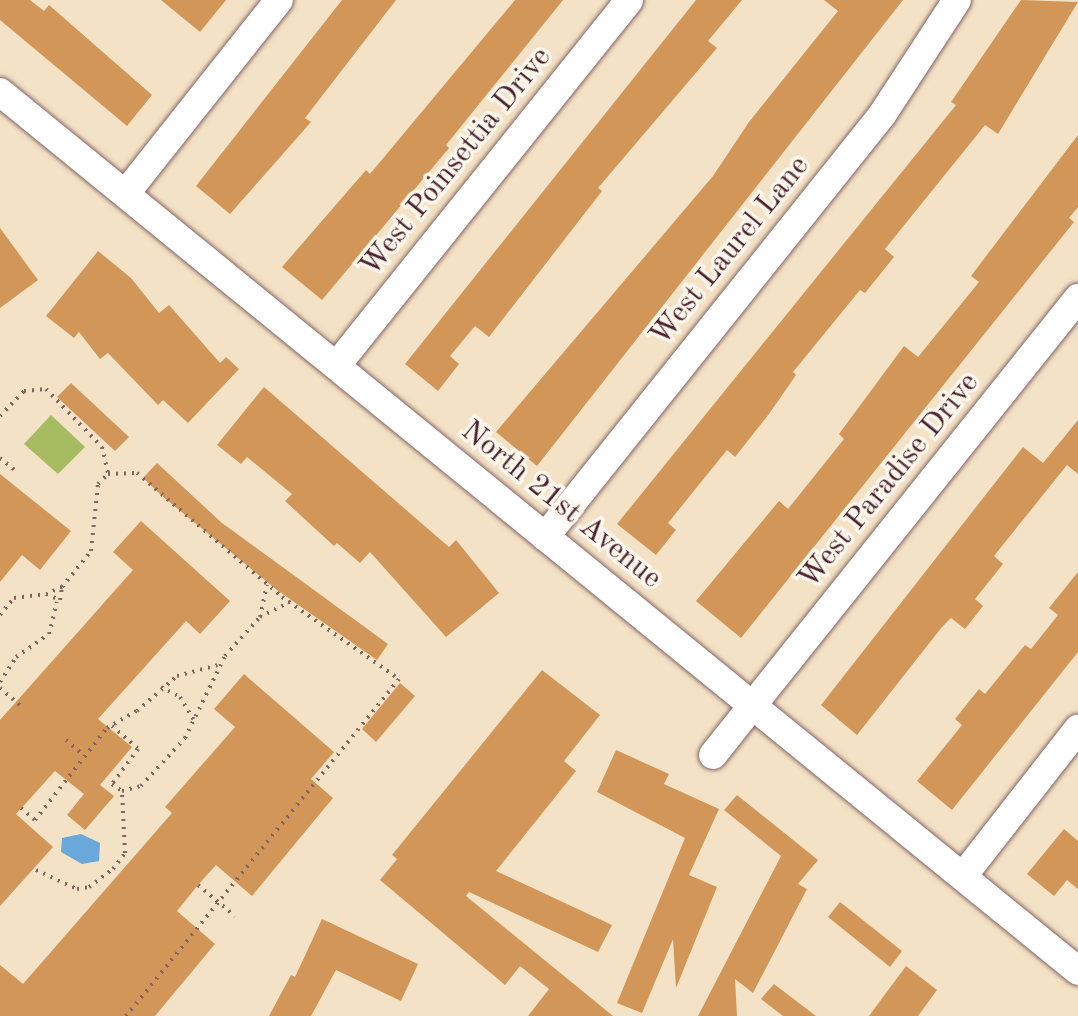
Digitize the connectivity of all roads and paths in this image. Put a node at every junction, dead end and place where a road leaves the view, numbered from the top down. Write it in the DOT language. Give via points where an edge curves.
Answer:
graph roads {
  1 [pos="279,0"];
  2 [pos="629,0"];
  3 [pos="957,0"];
  4 [pos="2,98"];
  5 [pos="126,193"];
  6 [pos="1078,298"];
  7 [pos="337,365"];
  8 [pos="0,416"];
  9 [pos="0,458"];
  10 [pos="15,470"];
  11 [pos="108,474"];
  12 [pos="545,537"];
  13 [pos="267,585"];
  14 [pos="62,587"];
  15 [pos="46,594"];
  16 [pos="57,602"];
  17 [pos="289,602"];
  18 [pos="0,615"];
  19 [pos="260,617"];
  20 [pos="218,665"];
  21 [pos="161,687"];
  22 [pos="0,688"];
  23 [pos="753,705"];
  24 [pos="23,708"];
  25 [pos="193,719"];
  26 [pos="112,726"];
  27 [pos="1078,729"];
  28 [pos="66,740"];
  29 [pos="82,754"];
  30 [pos="713,755"];
  31 [pos="122,791"];
  32 [pos="21,808"];
  33 [pos="36,870"];
  34 [pos="963,876"];
  35 [pos="198,885"];
  36 [pos="218,903"];
  37 [pos="235,916"];
  38 [pos="1078,971"];
  39 [pos="126,1016"];
  1 -- 5 [label="street"];
  2 -- 7 [label="street, West Poinsettia Drive"];
  3 -- 12 [label="street, West Laurel Lane" via="882,115"];
  4 -- 5 [label="street, North 21st Avenue"];
  5 -- 7 [label="street, North 21st Avenue"];
  6 -- 23 [label="street, West Paradise Drive"];
  7 -- 12 [label="street, North 21st Avenue"];
  8 -- 11 [label="path" via="24,391 46,389 102,447"];
  9 -- 10 [label="path"];
  11 -- 13 [label="path" via="137,473"];
  11 -- 14 [label="path" via="94,495 91,551"];
  12 -- 23 [label="street, North 21st Avenue"];
  13 -- 17 [label="path"];
  13 -- 19 [label="path"];
  14 -- 15 [label="path"];
  14 -- 16 [label="path" via="64,595"];
  15 -- 16 [label="path"];
  15 -- 18 [label="path" via="14,598"];
  16 -- 22 [label="path" via="49,634 16,657"];
  17 -- 19 [label="path"];
  17 -- 36 [label="path" via="399,679"];
  19 -- 20 [label="path"];
  20 -- 21 [label="path" via="177,676"];
  20 -- 25 [label="path"];
  21 -- 25 [label="path" via="180,697"];
  21 -- 26 [label="path"];
  22 -- 24 [label="path"];
  23 -- 30 [label="street, West Paradise Drive"];
  23 -- 34 [label="street, North 21st Avenue"];
  25 -- 31 [label="path" via="185,738 141,786"];
  26 -- 29 [label="path"];
  26 -- 31 [label="path" via="138,749 112,784"];
  27 -- 34 [label="street"];
  28 -- 29 [label="path"];
  29 -- 32 [label="path" via="35,820"];
  31 -- 33 [label="path" via="125,853 100,881 77,889"];
  34 -- 38 [label="street, North 21st Avenue"];
  35 -- 36 [label="path"];
  36 -- 37 [label="path"];
  36 -- 39 [label="path"];
}
